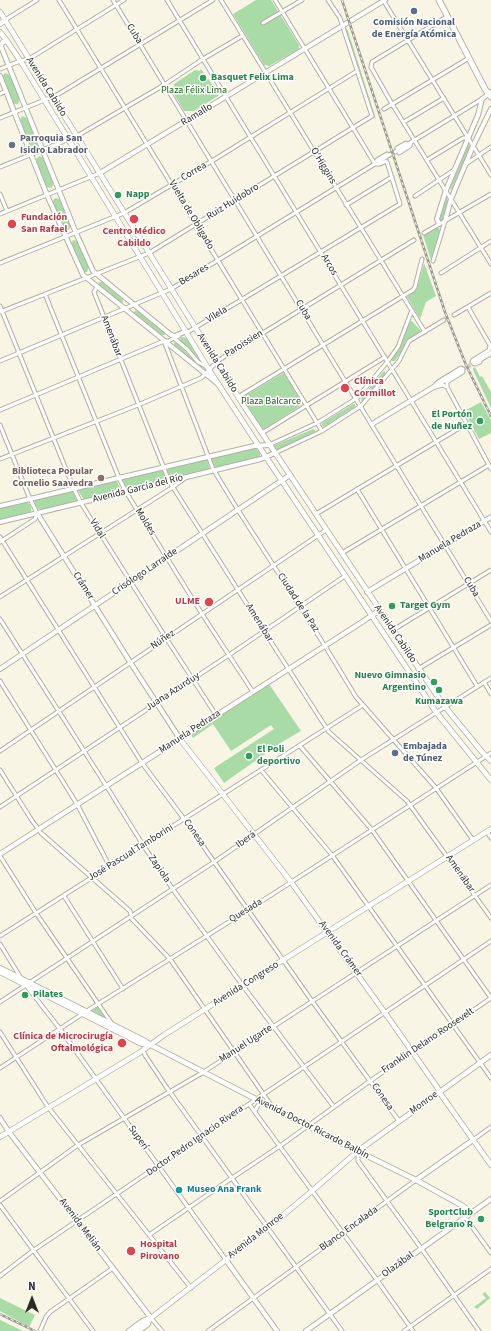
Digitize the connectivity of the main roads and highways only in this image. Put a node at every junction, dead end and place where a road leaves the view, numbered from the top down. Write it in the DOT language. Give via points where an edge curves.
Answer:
graph roads {
  1 [pos="439,0"];
  2 [pos="0,12"];
  3 [pos="2,24"];
  4 [pos="0,32"];
  5 [pos="7,41"];
  6 [pos="0,44"];
  7 [pos="490,94"];
  8 [pos="96,175"];
  9 [pos="180,739"];
  10 [pos="491,761"];
  11 [pos="491,780"];
  12 [pos="489,830"];
  13 [pos="328,932"];
  14 [pos="0,968"];
  15 [pos="0,972"];
  16 [pos="27,984"];
  17 [pos="85,1013"];
  18 [pos="142,1044"];
  19 [pos="151,1045"];
  20 [pos="143,1050"];
  21 [pos="491,1055"];
  22 [pos="440,1092"];
  23 [pos="0,1137"];
  24 [pos="358,1151"];
  25 [pos="491,1165"];
  26 [pos="472,1213"];
  27 [pos="134,1331"];
  1 -- 7 [label="main road"];
  2 -- 3 [label="main road, Avenida Cabildo"];
  3 -- 8 [label="main road, Avenida Cabildo" via="29,59 53,97 77,136"];
  4 -- 5 [label="main road, Avenida Cabildo"];
  5 -- 6 [label="main road"];
  5 -- 8 [label="main road, Avenida Cabildo" via="68,139"];
  8 -- 10 [label="main road, Avenida Cabildo" via="124,213 238,397 418,669 445,707"];
  8 -- 11 [label="main road, Avenida Cabildo" via="140,256 266,457 436,712"];
  9 -- 13 [label="main road, Avenida Crámer"];
  12 -- 13 [label="main road, Avenida Congreso"];
  13 -- 19 [label="main road, Avenida Congreso"];
  13 -- 22 [label="main road, Avenida Crámer"];
  14 -- 16 [label="main road, Avenida Doctor Ricardo Balbín"];
  15 -- 16 [label="main road, Avenida Doctor Ricardo Balbín"];
  16 -- 17 [label="main road, Avenida Doctor Ricardo Balbín"];
  17 -- 18 [label="main road, Avenida Doctor Ricardo Balbín"];
  17 -- 19 [label="main road, Avenida Doctor Ricardo Balbín"];
  18 -- 19 [label="main road, Avenida Doctor Ricardo Balbín"];
  18 -- 20 [label="main road"];
  19 -- 20 [label="main road, Avenida Congreso"];
  19 -- 24 [label="main road, Avenida Doctor Ricardo Balbín"];
  20 -- 23 [label="main road, Avenida Congreso"];
  21 -- 22 [label="main road, Monroe"];
  22 -- 24 [label="main road, Monroe"];
  22 -- 25 [label="main road, Avenida Crámer"];
  24 -- 26 [label="main road, Avenida Doctor Ricardo Balbín" via="416,1180"];
  24 -- 27 [label="main road, Avenida Monroe" via="268,1227"];
}
